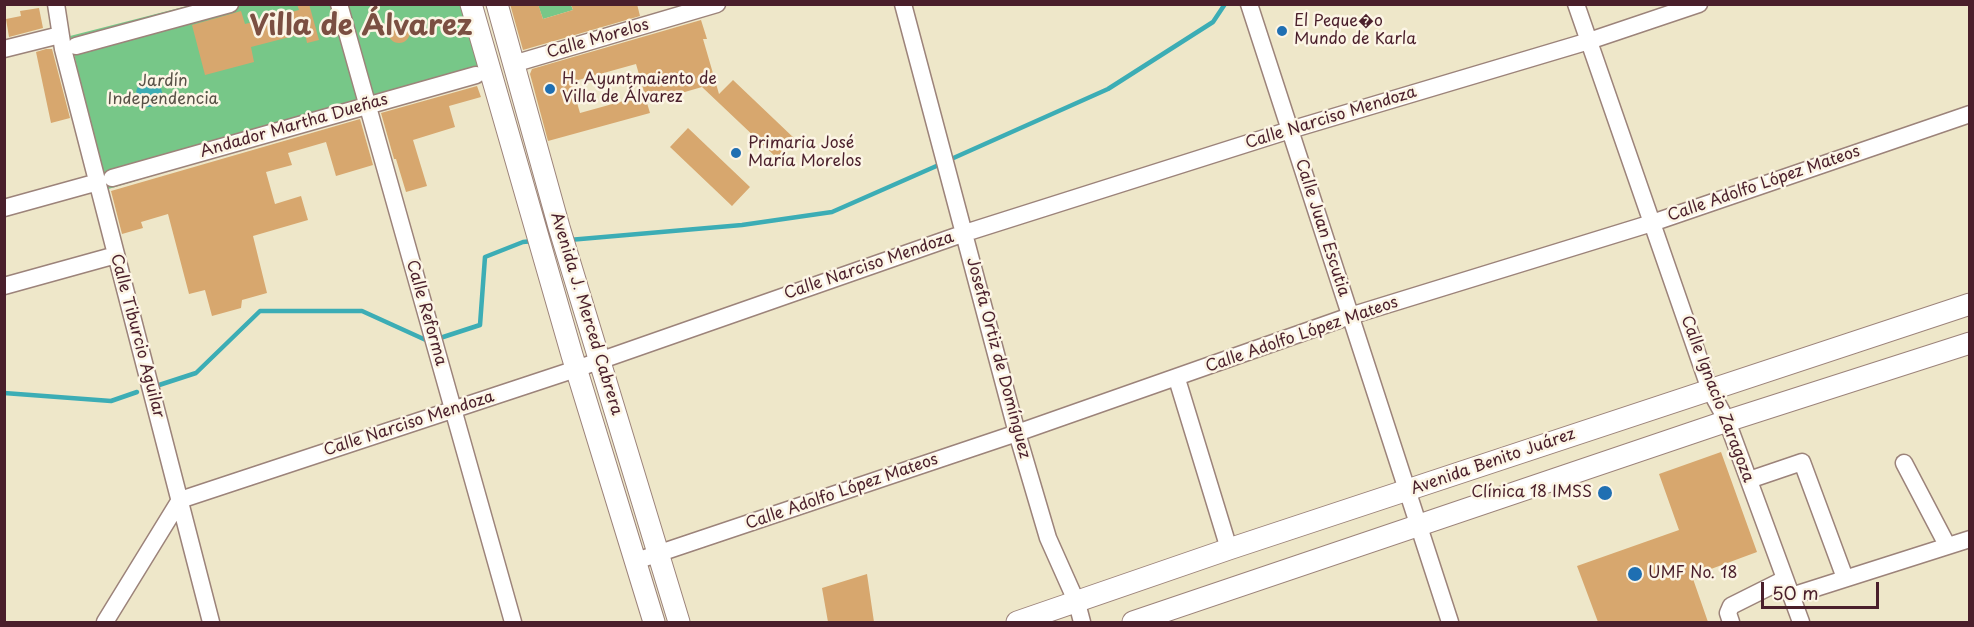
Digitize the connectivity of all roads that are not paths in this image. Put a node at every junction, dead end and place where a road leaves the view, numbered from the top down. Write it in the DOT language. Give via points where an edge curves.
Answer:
graph roads {
  1 [pos="56,4"];
  2 [pos="230,4"];
  3 [pos="339,4"];
  4 [pos="471,4"];
  5 [pos="496,4"];
  6 [pos="717,4"];
  7 [pos="903,4"];
  8 [pos="1249,4"];
  9 [pos="1575,4"];
  10 [pos="1699,4"];
  11 [pos="1589,41"];
  12 [pos="66,43"];
  13 [pos="4,49"];
  14 [pos="513,64"];
  15 [pos="476,75"];
  16 [pos="368,105"];
  17 [pos="1970,114"];
  18 [pos="1290,130"];
  19 [pos="105,180"];
  20 [pos="4,208"];
  21 [pos="1652,223"];
  22 [pos="965,233"];
  23 [pos="562,237"];
  24 [pos="539,242"];
  25 [pos="116,255"];
  26 [pos="4,286"];
  27 [pos="1970,304"];
  28 [pos="1350,316"];
  29 [pos="1970,343"];
  30 [pos="599,360"];
  31 [pos="576,369"];
  32 [pos="1177,379"];
  33 [pos="1710,390"];
  34 [pos="453,409"];
  35 [pos="1727,421"];
  36 [pos="1017,434"];
  37 [pos="1904,463"];
  38 [pos="1749,480"];
  39 [pos="1407,491"];
  40 [pos="180,500"];
  41 [pos="1419,526"];
  42 [pos="1970,539"];
  43 [pos="1947,545"];
  44 [pos="1229,549"];
  45 [pos="658,554"];
  46 [pos="636,561"];
  47 [pos="1845,578"];
  48 [pos="1785,579"];
  49 [pos="1791,596"];
  50 [pos="1080,613"];
  51 [pos="1047,618"];
  52 [pos="105,622"];
  53 [pos="211,622"];
  54 [pos="513,622"];
  55 [pos="654,622"];
  56 [pos="679,622"];
  57 [pos="1017,622"];
  58 [pos="1133,622"];
  59 [pos="1450,622"];
  60 [pos="1731,622"];
  61 [pos="1801,622"];
  1 -- 12 [label="street, Calle Tiburcio Aguilar"];
  2 -- 12 [label="street"];
  3 -- 16 [label="street, Calle Reforma"];
  4 -- 24 [label="main road, Avenida J. Merced Cabrera"];
  5 -- 14 [label="main road, Avenida J. Merced Cabrera"];
  6 -- 14 [label="street, Calle Morelos"];
  7 -- 22 [label="street, Josefa Ortiz de Domínguez"];
  8 -- 18 [label="street, Calle Juan Escutia"];
  9 -- 11 [label="street, Calle Ignacio Zaragoza"];
  10 -- 11 [label="street, Calle Narciso Mendoza"];
  11 -- 18 [label="street, Calle Narciso Mendoza"];
  11 -- 21 [label="street, Calle Ignacio Zaragoza"];
  12 -- 13 [label="street"];
  12 -- 19 [label="street, Calle Tiburcio Aguilar"];
  14 -- 23 [label="main road, Avenida J. Merced Cabrera"];
  15 -- 16 [label="street, Andador Martha Dueñas"];
  16 -- 19 [label="street, Andador Martha Dueñas"];
  16 -- 34 [label="street, Calle Reforma"];
  17 -- 21 [label="street, Calle Adolfo López Mateos"];
  18 -- 22 [label="street, Calle Narciso Mendoza"];
  18 -- 28 [label="street, Calle Juan Escutia"];
  19 -- 20 [label="street, Andador Martha Dueñas"];
  19 -- 25 [label="street, Calle Tiburcio Aguilar"];
  21 -- 28 [label="street, Calle Adolfo López Mateos"];
  21 -- 33 [label="street, Calle Ignacio Zaragoza"];
  22 -- 30 [label="street, Calle Narciso Mendoza"];
  22 -- 36 [label="street, Josefa Ortiz de Domínguez"];
  23 -- 24 [label="main road"];
  23 -- 30 [label="main road, Avenida J. Merced Cabrera"];
  24 -- 31 [label="main road, Avenida J. Merced Cabrera"];
  25 -- 26 [label="street"];
  25 -- 40 [label="street, Calle Tiburcio Aguilar"];
  27 -- 33 [label="main road, Avenida Benito Juárez"];
  28 -- 32 [label="street, Calle Adolfo López Mateos"];
  28 -- 39 [label="street, Calle Juan Escutia"];
  29 -- 35 [label="main road"];
  30 -- 31 [label="street, Calle Narciso Mendoza"];
  30 -- 45 [label="main road, Avenida J. Merced Cabrera"];
  31 -- 34 [label="street, Calle Narciso Mendoza"];
  31 -- 46 [label="main road, Avenida J. Merced Cabrera"];
  32 -- 36 [label="street, Calle Adolfo López Mateos"];
  32 -- 44 [label="street"];
  33 -- 35 [label="street, Calle Ignacio Zaragoza"];
  33 -- 39 [label="main road, Avenida Benito Juárez"];
  34 -- 40 [label="street, Calle Narciso Mendoza"];
  34 -- 54 [label="street, Calle Reforma"];
  35 -- 38 [label="street, Calle Ignacio Zaragoza"];
  35 -- 41 [label="main road"];
  36 -- 45 [label="street, Calle Adolfo López Mateos"];
  36 -- 50 [label="street, Josefa Ortiz de Domínguez" via="1048,538"];
  37 -- 43 [label="street"];
  38 -- 47 [label="street" via="1802,462"];
  38 -- 48 [label="street, Calle Ignacio Zaragoza"];
  39 -- 41 [label="street, Calle Juan Escutia"];
  39 -- 44 [label="main road, Avenida Benito Juárez"];
  40 -- 52 [label="street"];
  40 -- 53 [label="street, Calle Tiburcio Aguilar"];
  41 -- 58 [label="main road"];
  41 -- 59 [label="street, Calle Juan Escutia"];
  42 -- 43 [label="street"];
  43 -- 47 [label="street"];
  44 -- 50 [label="main road, Avenida Benito Juárez"];
  45 -- 46 [label="street, Calle Adolfo López Mateos"];
  45 -- 56 [label="main road, Avenida J. Merced Cabrera"];
  46 -- 55 [label="main road, Avenida J. Merced Cabrera"];
  47 -- 49 [label="street"];
  48 -- 49 [label="street, Calle Ignacio Zaragoza"];
  48 -- 60 [label="street" via="1731,606"];
  49 -- 61 [label="street, Calle Ignacio Zaragoza"];
  50 -- 51 [label="main road, Avenida Benito Juárez"];
  51 -- 57 [label="main road, Avenida Benito Juárez"];
}
